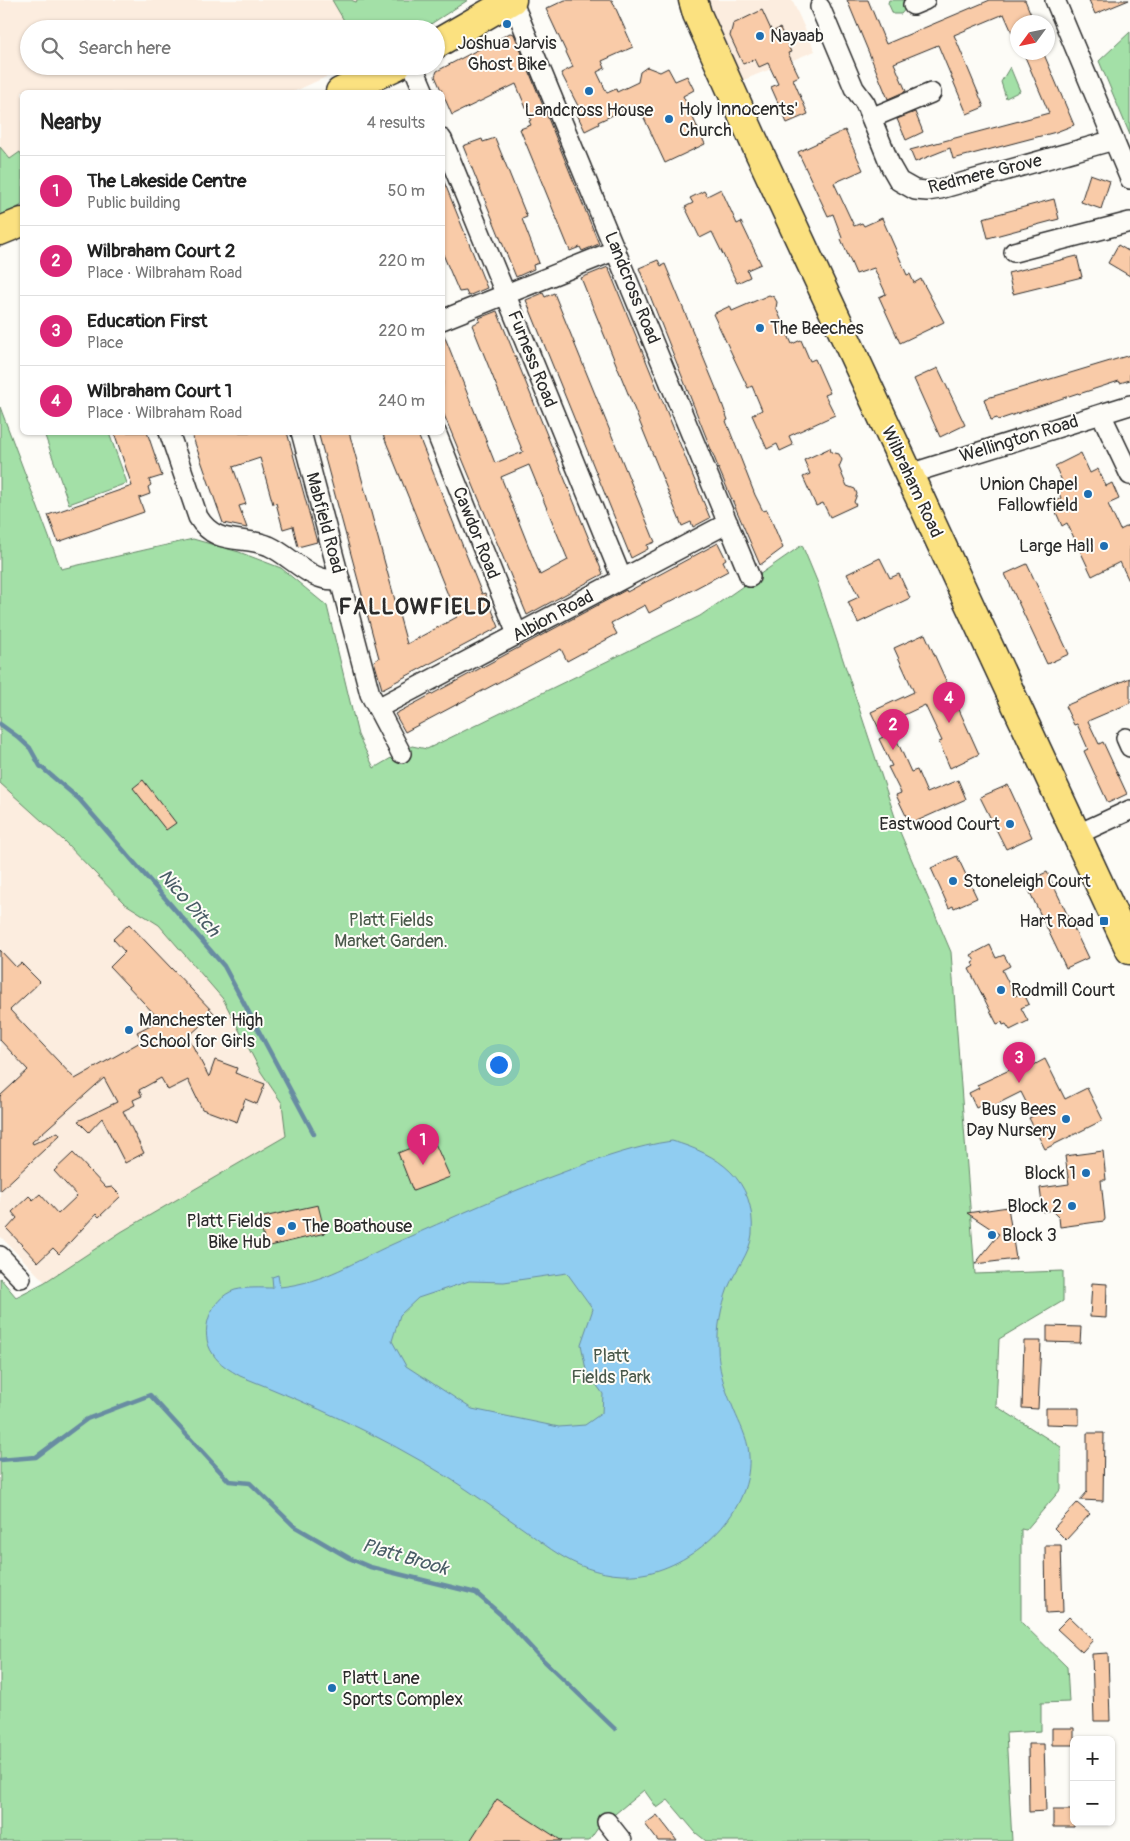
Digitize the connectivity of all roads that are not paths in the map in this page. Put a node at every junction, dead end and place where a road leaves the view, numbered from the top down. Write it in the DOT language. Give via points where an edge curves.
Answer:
graph roads {
  1 [pos="512,0"];
  2 [pos="1055,0"];
  3 [pos="692,5"];
  4 [pos="820,7"];
  5 [pos="445,39"];
  6 [pos="377,75"];
  7 [pos="417,75"];
  8 [pos="344,90"];
  9 [pos="423,90"];
  10 [pos="931,93"];
  11 [pos="871,118"];
  12 [pos="1114,140"];
  13 [pos="445,146"];
  14 [pos="1130,179"];
  15 [pos="1130,222"];
  16 [pos="20,223"];
  17 [pos="0,231"];
  18 [pos="616,250"];
  19 [pos="1014,252"];
  20 [pos="506,294"];
  21 [pos="445,319"];
  22 [pos="1130,405"];
  23 [pos="1101,414"];
  24 [pos="170,435"];
  25 [pos="302,435"];
  26 [pos="437,435"];
  27 [pos="909,474"];
  28 [pos="1130,475"];
  29 [pos="728,523"];
  30 [pos="750,577"];
  31 [pos="340,579"];
  32 [pos="622,579"];
  33 [pos="517,634"];
  34 [pos="378,708"];
  35 [pos="401,753"];
  36 [pos="1130,810"];
  37 [pos="1076,835"];
  38 [pos="1130,950"];
  39 [pos="0,1256"];
  40 [pos="21,1278"];
  41 [pos="608,1822"];
  42 [pos="622,1841"];
  1 -- 5 [label="highway"];
  1 -- 18 [label="street, Landcross Road"];
  2 -- 12 [label="street"];
  3 -- 27 [label="highway, Wilbraham Road"];
  4 -- 11 [label="street, Redmere Grove" via="854,88"];
  6 -- 8 [label="highway"];
  7 -- 9 [label="street"];
  10 -- 11 [label="street"];
  11 -- 12 [label="street, Redmere Grove" via="899,181 915,190 927,191"];
  12 -- 14 [label="street"];
  13 -- 20 [label="street, Furness Road"];
  15 -- 19 [label="street"];
  16 -- 17 [label="highway"];
  18 -- 20 [label="street"];
  18 -- 29 [label="street, Landcross Road"];
  20 -- 21 [label="street"];
  20 -- 32 [label="street, Furness Road"];
  22 -- 23 [label="street, Wellington Road"];
  23 -- 27 [label="street, Wellington Road"];
  23 -- 28 [label="street"];
  24 -- 31 [label="street" via="205,530 218,536 268,546 319,579"];
  25 -- 31 [label="street, Mabfield Road"];
  26 -- 33 [label="street, Cawdor Road"];
  27 -- 37 [label="highway, Wilbraham Road"];
  29 -- 30 [label="street, Landcross Road"];
  29 -- 32 [label="street, Albion Road"];
  31 -- 34 [label="street, Mabfield Road" via="370,694"];
  32 -- 33 [label="street, Albion Road"];
  33 -- 34 [label="street, Albion Road"];
  34 -- 35 [label="street, Mabfield Road"];
  36 -- 37 [label="street"];
  37 -- 38 [label="highway, Wilbraham Road"];
  39 -- 40 [label="street"];
  41 -- 42 [label="street"];
}
